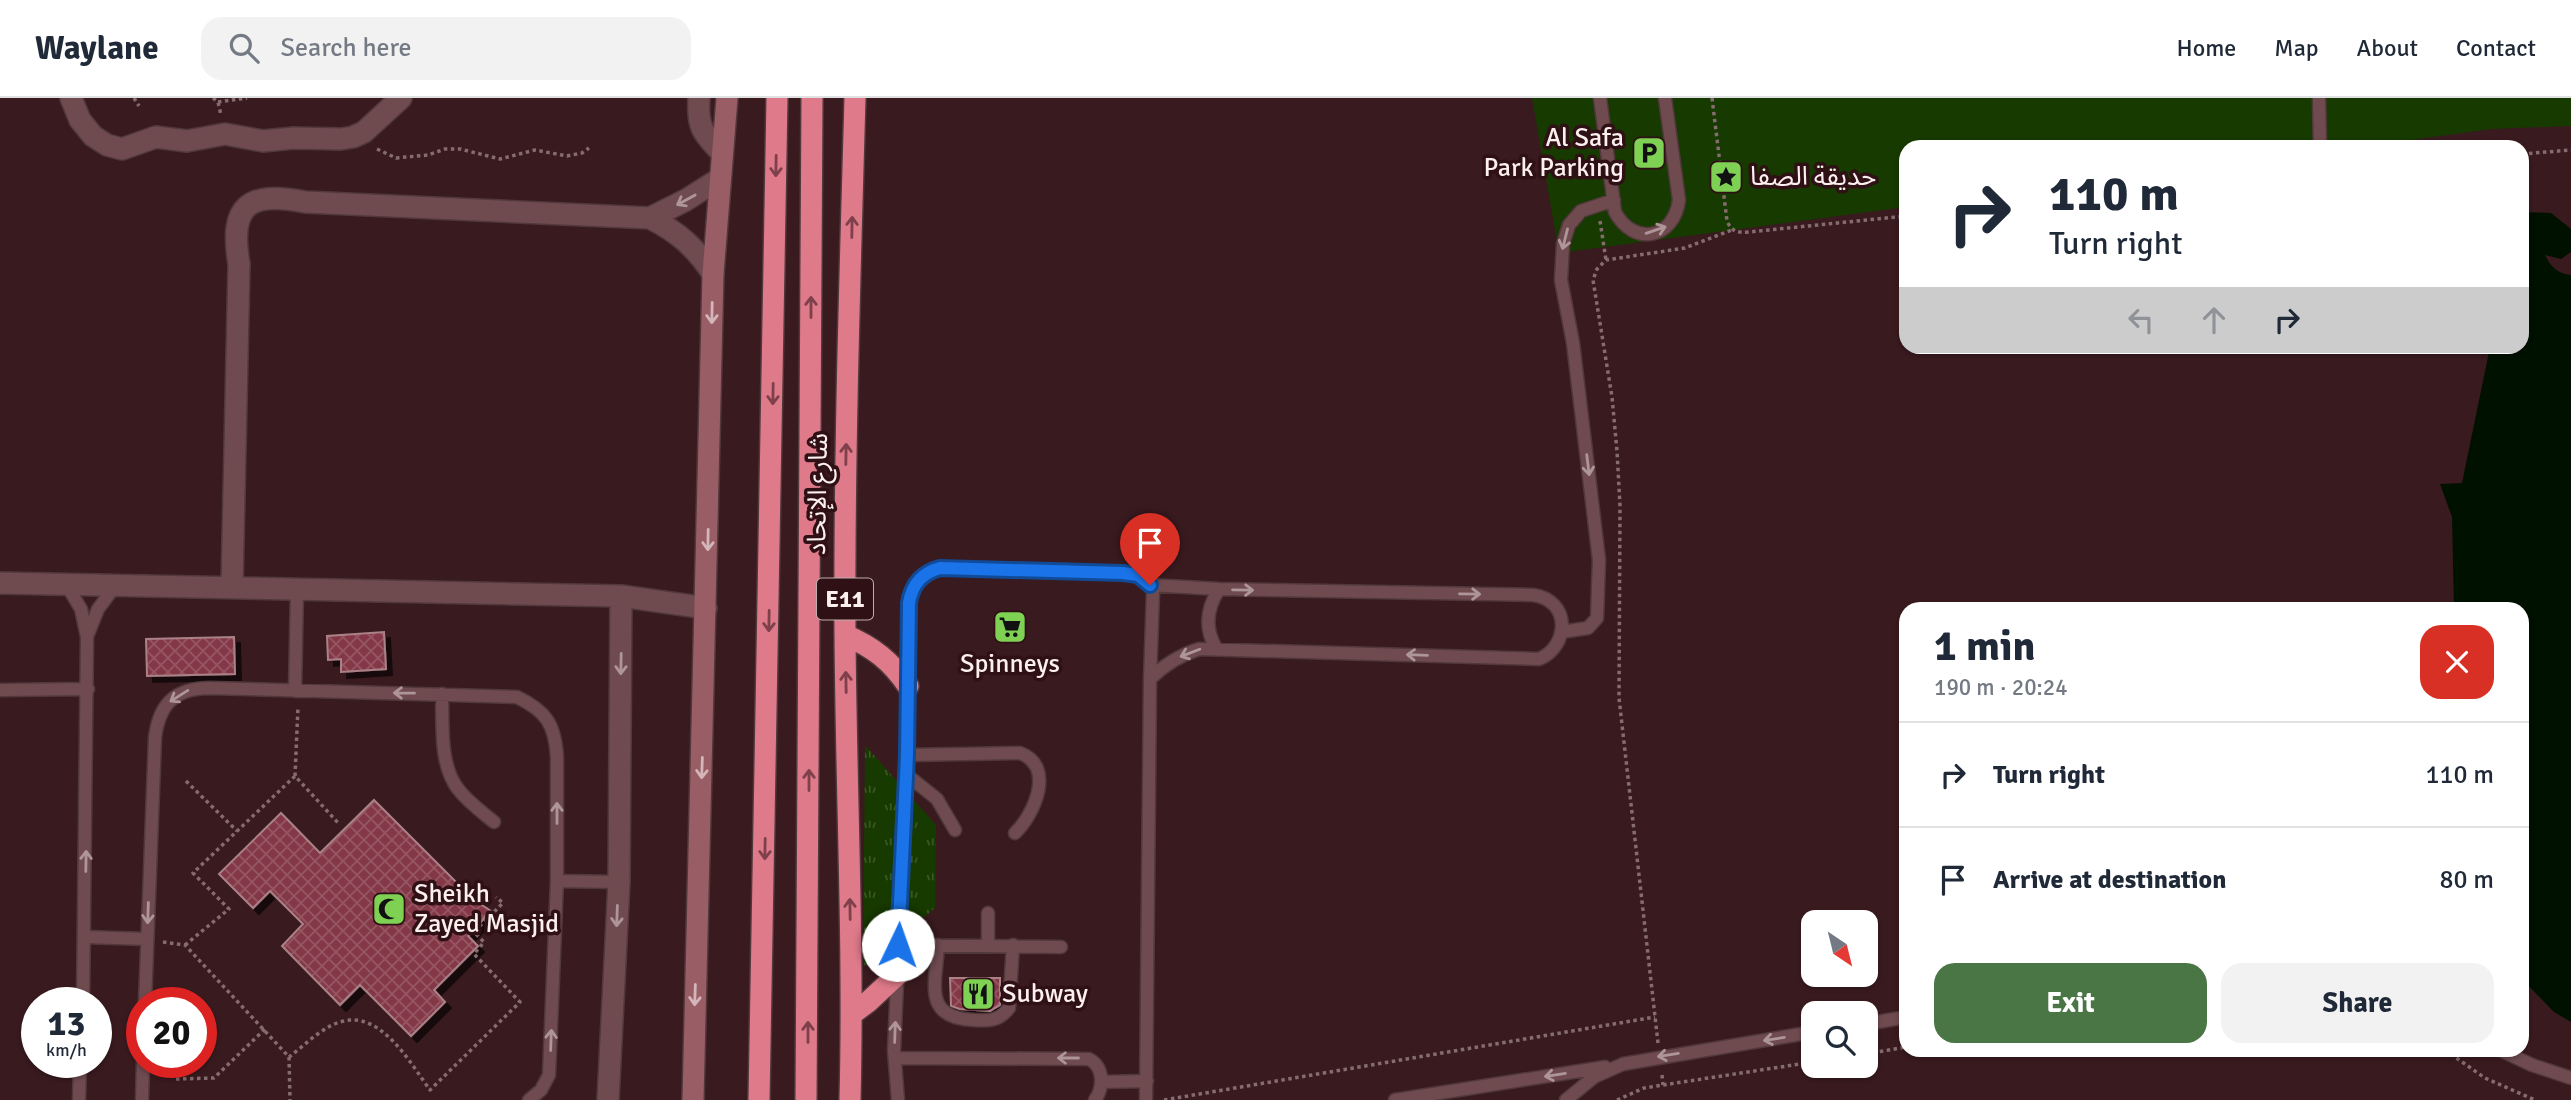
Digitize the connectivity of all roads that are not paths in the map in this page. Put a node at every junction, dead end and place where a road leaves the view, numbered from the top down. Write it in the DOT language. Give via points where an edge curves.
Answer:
graph roads {
  1 [pos="71,98"];
  2 [pos="401,98"];
  3 [pos="699,98"];
  4 [pos="727,98"];
  5 [pos="777,98"];
  6 [pos="812,98"];
  7 [pos="855,98"];
  8 [pos="1600,98"];
  9 [pos="1665,98"];
  10 [pos="2319,98"];
  11 [pos="2320,140"];
  12 [pos="722,153"];
  13 [pos="719,179"];
  14 [pos="1614,200"];
  15 [pos="650,218"];
  16 [pos="713,275"];
  17 [pos="0,583"];
  18 [pos="66,584"];
  19 [pos="116,585"];
  20 [pos="1150,585"];
  21 [pos="232,586"];
  22 [pos="1219,589"];
  23 [pos="297,590"];
  24 [pos="621,596"];
  25 [pos="706,608"];
  26 [pos="1561,632"];
  27 [pos="845,635"];
  28 [pos="87,637"];
  29 [pos="1216,648"];
  30 [pos="1150,679"];
  31 [pos="908,686"];
  32 [pos="88,689"];
  33 [pos="0,690"];
  34 [pos="297,691"];
  35 [pos="442,694"];
  36 [pos="907,755"];
  37 [pos="906,775"];
  38 [pos="494,822"];
  39 [pos="955,830"];
  40 [pos="1014,833"];
  41 [pos="557,881"];
  42 [pos="619,881"];
  43 [pos="988,913"];
  44 [pos="85,937"];
  45 [pos="147,939"];
  46 [pos="898,945"];
  47 [pos="938,945"];
  48 [pos="988,945"];
  49 [pos="1013,945"];
  50 [pos="1061,947"];
  51 [pos="897,975"];
  52 [pos="83,987"];
  53 [pos="146,987"];
  54 [pos="852,1014"];
  55 [pos="1899,1018"];
  56 [pos="1878,1022"];
  57 [pos="1801,1034"];
  58 [pos="2515,1057"];
  59 [pos="895,1058"];
  60 [pos="1623,1064"];
  61 [pos="693,1077"];
  62 [pos="80,1078"];
  63 [pos="143,1078"];
  64 [pos="2571,1078"];
  65 [pos="1147,1081"];
  66 [pos="1101,1082"];
  67 [pos="806,1099"];
  68 [pos="79,1100"];
  69 [pos="142,1100"];
  70 [pos="529,1100"];
  71 [pos="608,1100"];
  72 [pos="680,1100"];
  73 [pos="695,1100"];
  74 [pos="759,1100"];
  75 [pos="850,1100"];
  76 [pos="898,1100"];
  77 [pos="1095,1100"];
  78 [pos="1146,1100"];
  79 [pos="1395,1100"];
  80 [pos="1566,1100"];
  1 -- 2 [label="street" via="93,136 122,149 156,137 187,141 225,134 263,141 353,137"];
  3 -- 12 [label="street" via="700,128"];
  4 -- 12 [label="main road"];
  5 -- 74 [label="highway, شارع الإتحاد, one-way"];
  67 -- 6 [label="highway, one-way"];
  27 -- 7 [label="highway, شارع الإتحاد / E11, one-way"];
  8 -- 14 [label="lane"];
  14 -- 9 [label="lane, one-way" via="1621,222 1641,234 1663,230 1678,212"];
  10 -- 11 [label="lane"];
  12 -- 13 [label="main road"];
  13 -- 15 [label="street, one-way"];
  13 -- 16 [label="main road"];
  14 -- 26 [label="lane, one-way" via="1581,211 1569,225 1563,244 1561,280 1599,560 1597,618 1588,628"];
  15 -- 16 [label="street" via="687,240"];
  15 -- 21 [label="street" via="305,202 268,209 256,219 247,232 239,264"];
  16 -- 25 [label="main road, one-way"];
  17 -- 18 [label="street"];
  18 -- 19 [label="street"];
  18 -- 28 [label="lane" via="81,609"];
  19 -- 21 [label="street"];
  19 -- 28 [label="lane" via="98,609"];
  20 -- 22 [label="lane"];
  20 -- 30 [label="lane"];
  20 -- 31 [label="lane" via="1138,575 1114,573 930,571 911,593"];
  21 -- 23 [label="street"];
  22 -- 26 [label="lane, one-way" via="1532,595 1552,600 1558,608"];
  22 -- 29 [label="lane" via="1208,620"];
  23 -- 24 [label="street"];
  23 -- 34 [label="lane"];
  24 -- 25 [label="street"];
  24 -- 42 [label="street, one-way"];
  25 -- 61 [label="main road, one-way"];
  26 -- 29 [label="lane, one-way" via="1549,655 1539,659"];
  27 -- 31 [label="highway" via="882,654"];
  54 -- 27 [label="highway, شارع الإتحاد / E11, one-way"];
  28 -- 32 [label="lane"];
  29 -- 30 [label="lane, one-way" via="1184,654"];
  30 -- 65 [label="lane"];
  31 -- 36 [label="lane"];
  32 -- 33 [label="lane"];
  44 -- 32 [label="lane, one-way"];
  35 -- 34 [label="lane, one-way"];
  34 -- 45 [label="lane, one-way" via="193,688 164,706 155,738"];
  35 -- 38 [label="lane" via="448,769 457,788"];
  41 -- 35 [label="lane, one-way" via="556,737 548,719 517,697"];
  36 -- 37 [label="lane"];
  36 -- 40 [label="lane" via="1020,752 1029,756 1039,771 1038,797"];
  37 -- 39 [label="lane" via="937,799"];
  37 -- 46 [label="lane"];
  41 -- 42 [label="lane"];
  70 -- 41 [label="lane, one-way" via="550,1075"];
  42 -- 71 [label="street, one-way"];
  43 -- 48 [label="lane"];
  44 -- 45 [label="lane"];
  44 -- 52 [label="lane"];
  45 -- 53 [label="lane"];
  46 -- 47 [label="lane"];
  46 -- 51 [label="lane"];
  47 -- 48 [label="lane"];
  47 -- 49 [label="lane" via="936,994 940,1009 952,1018 988,1021 1009,1008"];
  48 -- 49 [label="lane"];
  49 -- 50 [label="lane"];
  51 -- 54 [label="highway"];
  59 -- 51 [label="lane, one-way"];
  54 -- 75 [label="highway, شارع الإتحاد / E11"];
  55 -- 56 [label="lane"];
  57 -- 60 [label="lane, one-way"];
  58 -- 64 [label="lane"];
  66 -- 59 [label="lane, one-way" via="1099,1068 1088,1059"];
  59 -- 76 [label="lane"];
  60 -- 79 [label="lane, one-way"];
  60 -- 80 [label="lane" via="1594,1077"];
  61 -- 72 [label="main road"];
  61 -- 73 [label="main road"];
  62 -- 68 [label="lane"];
  63 -- 69 [label="lane"];
  65 -- 66 [label="lane"];
  65 -- 78 [label="lane"];
  66 -- 77 [label="lane"];
}
